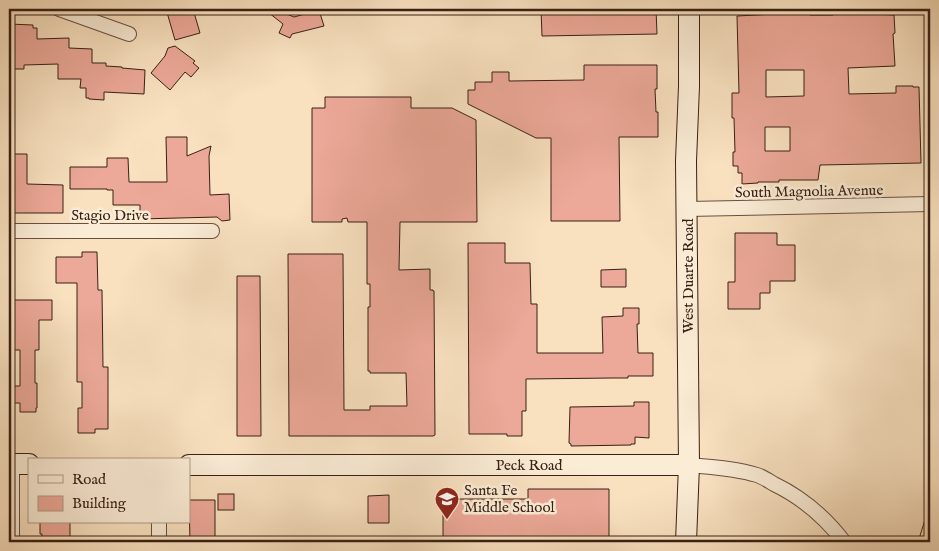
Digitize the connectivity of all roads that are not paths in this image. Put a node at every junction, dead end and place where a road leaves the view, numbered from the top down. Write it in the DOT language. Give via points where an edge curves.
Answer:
graph roads {
  1 [pos="59,9"];
  2 [pos="689,9"];
  3 [pos="129,34"];
  4 [pos="930,204"];
  5 [pos="688,209"];
  6 [pos="9,231"];
  7 [pos="212,231"];
  8 [pos="17,465"];
  9 [pos="190,465"];
  10 [pos="689,465"];
  11 [pos="159,524"];
  12 [pos="12,542"];
  13 [pos="159,542"];
  14 [pos="686,542"];
  15 [pos="844,542"];
  1 -- 3 [label="street"];
  2 -- 5 [label="main road, West Duarte Road"];
  4 -- 5 [label="street, South Magnolia Avenue"];
  5 -- 10 [label="main road, West Duarte Road"];
  6 -- 7 [label="street, Stagio Drive"];
  8 -- 12 [label="street"];
  9 -- 10 [label="main road, Peck Road"];
  10 -- 14 [label="main road, West Duarte Road"];
  10 -- 15 [label="street, Peck Road" via="758,475 812,507"];
  11 -- 13 [label="street"];
}
